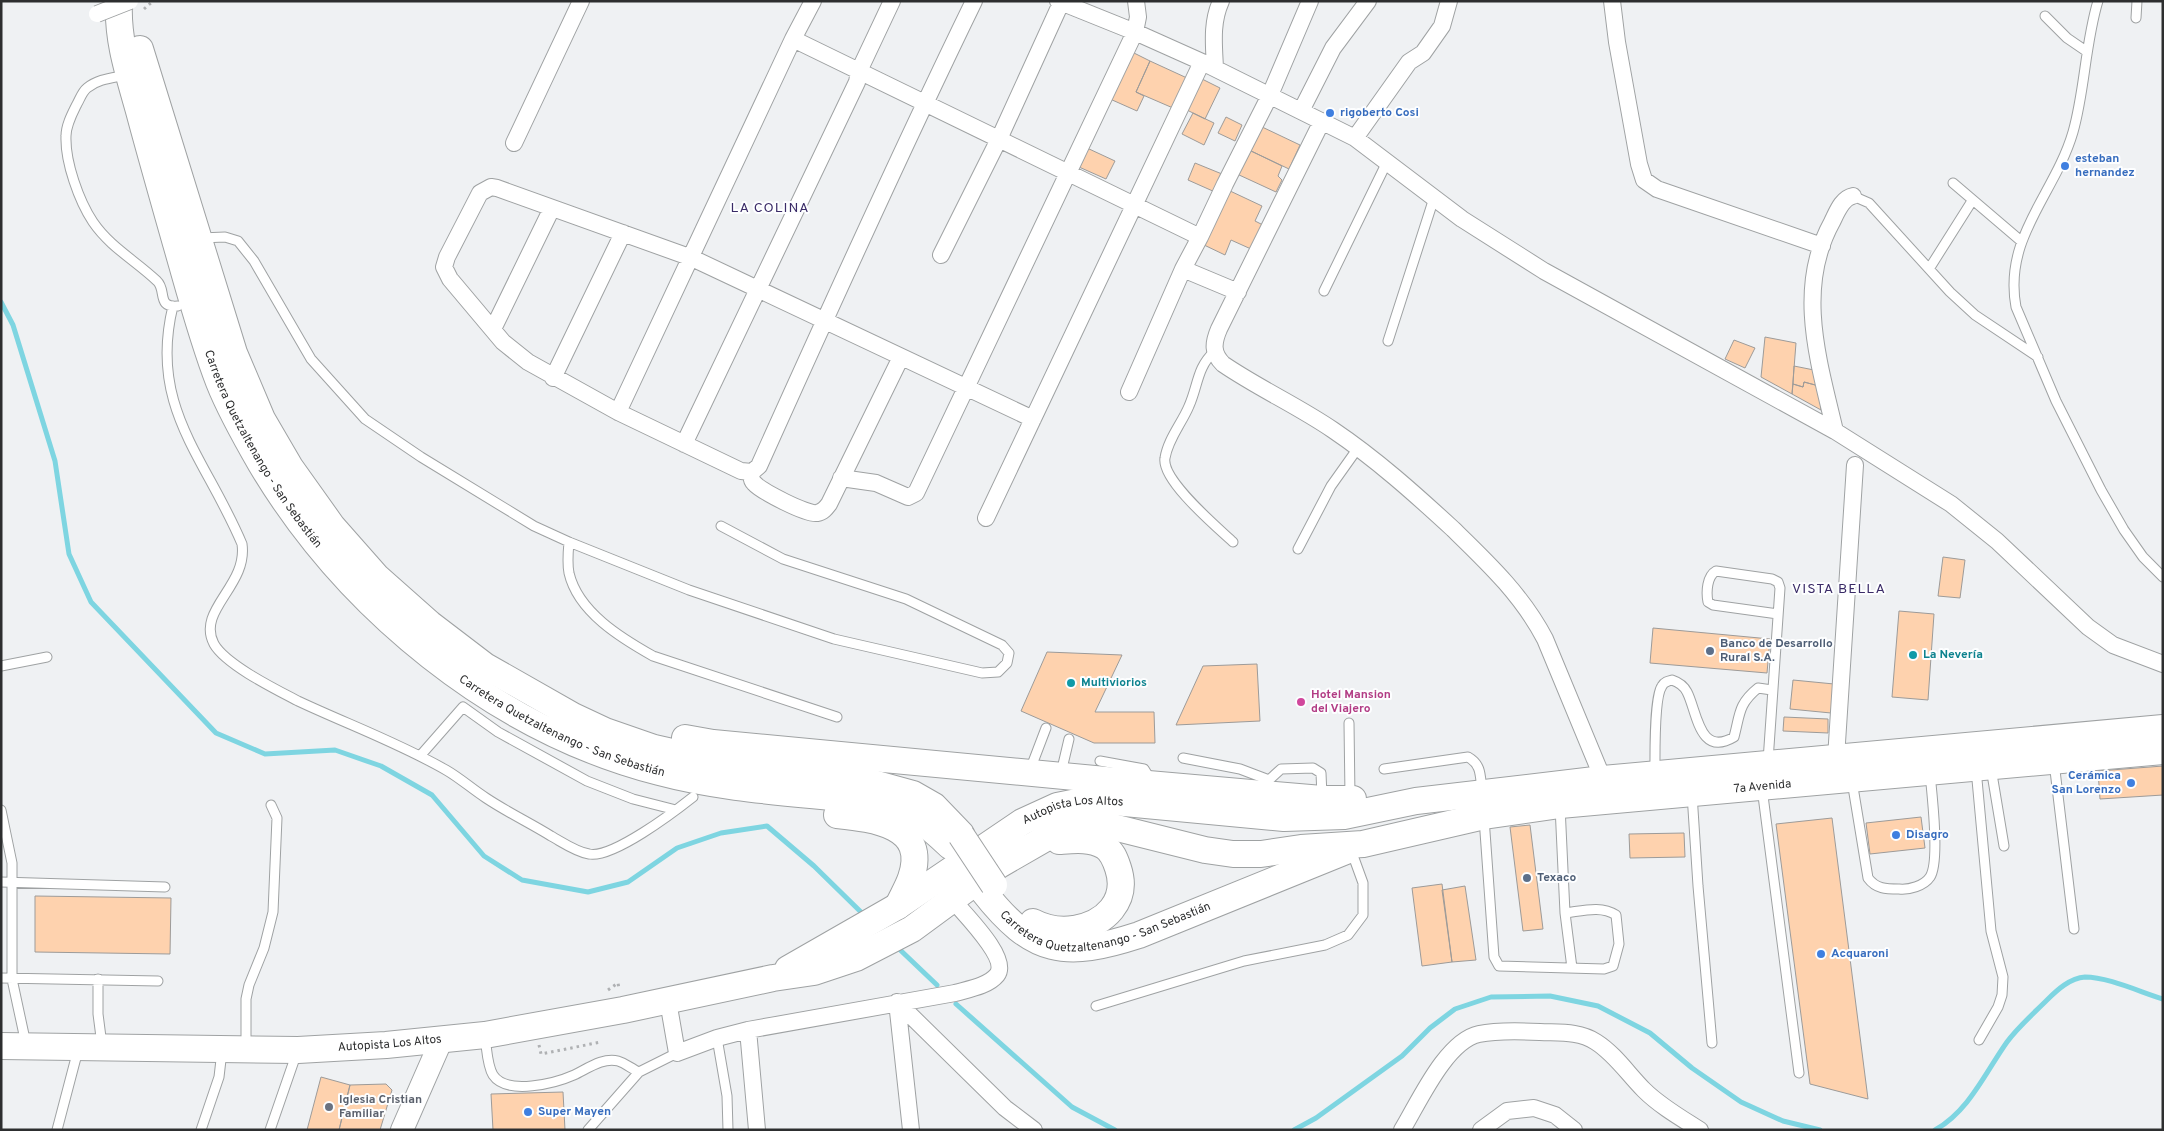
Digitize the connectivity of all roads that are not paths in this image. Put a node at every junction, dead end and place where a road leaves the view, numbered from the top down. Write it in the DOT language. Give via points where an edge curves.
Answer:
graph roads {
  1 [pos="581,1"];
  2 [pos="813,1"];
  3 [pos="892,1"];
  4 [pos="974,1"];
  5 [pos="1136,1"];
  6 [pos="1221,1"];
  7 [pos="1310,1"];
  8 [pos="1368,1"];
  9 [pos="1449,1"];
  10 [pos="1612,1"];
  11 [pos="2098,1"];
  12 [pos="2137,1"];
  13 [pos="1059,2"];
  14 [pos="116,5"];
  15 [pos="2045,16"];
  16 [pos="2136,18"];
  17 [pos="1135,32"];
  18 [pos="793,40"];
  19 [pos="2086,51"];
  20 [pos="1208,65"];
  21 [pos="859,71"];
  22 [pos="129,75"];
  23 [pos="1270,96"];
  24 [pos="925,103"];
  25 [pos="1301,111"];
  26 [pos="1322,121"];
  27 [pos="1355,138"];
  28 [pos="999,139"];
  29 [pos="514,144"];
  30 [pos="1387,162"];
  31 [pos="1069,173"];
  32 [pos="1953,183"];
  33 [pos="1853,196"];
  34 [pos="1434,198"];
  35 [pos="1972,201"];
  36 [pos="1134,205"];
  37 [pos="552,208"];
  38 [pos="622,234"];
  39 [pos="1200,237"];
  40 [pos="198,238"];
  41 [pos="2021,241"];
  42 [pos="1822,246"];
  43 [pos="941,255"];
  44 [pos="692,258"];
  45 [pos="1183,269"];
  46 [pos="1928,269"];
  47 [pos="758,290"];
  48 [pos="1324,291"];
  49 [pos="1238,292"];
  50 [pos="184,305"];
  51 [pos="824,321"];
  52 [pos="493,329"];
  53 [pos="1388,341"];
  54 [pos="1214,352"];
  55 [pos="901,357"];
  56 [pos="2038,357"];
  57 [pos="553,378"];
  58 [pos="965,387"];
  59 [pos="1129,392"];
  60 [pos="618,412"];
  61 [pos="1033,419"];
  62 [pos="1835,431"];
  63 [pos="684,444"];
  64 [pos="1358,448"];
  65 [pos="1855,465"];
  66 [pos="752,472"];
  67 [pos="840,478"];
  68 [pos="986,518"];
  69 [pos="721,526"];
  70 [pos="569,542"];
  71 [pos="1233,542"];
  72 [pos="1298,549"];
  73 [pos="2163,577"];
  74 [pos="1778,614"];
  75 [pos="47,657"];
  76 [pos="2163,664"];
  77 [pos="1,666"];
  78 [pos="1772,690"];
  79 [pos="541,697"];
  80 [pos="837,717"];
  81 [pos="1349,723"];
  82 [pos="1046,728"];
  83 [pos="2163,728"];
  84 [pos="545,730"];
  85 [pos="1069,739"];
  86 [pos="2163,751"];
  87 [pos="420,756"];
  88 [pos="1183,758"];
  89 [pos="1836,758"];
  90 [pos="2054,760"];
  91 [pos="1100,761"];
  92 [pos="1983,766"];
  93 [pos="1384,769"];
  94 [pos="1930,771"];
  95 [pos="1029,773"];
  96 [pos="1655,775"];
  97 [pos="1765,775"];
  98 [pos="1061,776"];
  99 [pos="1852,778"];
  100 [pos="1148,784"];
  101 [pos="1268,787"];
  102 [pos="1604,790"];
  103 [pos="1692,792"];
  104 [pos="1350,798"];
  105 [pos="1416,801"];
  106 [pos="684,804"];
  107 [pos="272,805"];
  108 [pos="1483,805"];
  109 [pos="1560,805"];
  110 [pos="1,810"];
  111 [pos="956,840"];
  112 [pos="1036,844"];
  113 [pos="1357,846"];
  114 [pos="2004,846"];
  115 [pos="1,882"];
  116 [pos="12,882"];
  117 [pos="166,887"];
  118 [pos="988,888"];
  119 [pos="952,899"];
  120 [pos="896,907"];
  121 [pos="1565,913"];
  122 [pos="2074,929"];
  123 [pos="848,949"];
  124 [pos="1572,968"];
  125 [pos="1,978"];
  126 [pos="12,978"];
  127 [pos="98,979"];
  128 [pos="158,980"];
  129 [pos="668,1000"];
  130 [pos="896,1002"];
  131 [pos="1096,1006"];
  132 [pos="748,1030"];
  133 [pos="485,1035"];
  134 [pos="717,1038"];
  135 [pos="1978,1040"];
  136 [pos="441,1041"];
  137 [pos="1712,1043"];
  138 [pos="1,1046"];
  139 [pos="27,1046"];
  140 [pos="90,1047"];
  141 [pos="234,1050"];
  142 [pos="298,1050"];
  143 [pos="677,1053"];
  144 [pos="639,1072"];
  145 [pos="1799,1073"];
  146 [pos="57,1130"];
  147 [pos="201,1130"];
  148 [pos="270,1130"];
  149 [pos="402,1130"];
  150 [pos="588,1130"];
  151 [pos="728,1130"];
  152 [pos="757,1130"];
  153 [pos="911,1130"];
  154 [pos="1034,1130"];
  155 [pos="1402,1130"];
  156 [pos="1481,1130"];
  157 [pos="1574,1130"];
  158 [pos="1700,1130"];
  1 -- 29 [label="street"];
  2 -- 18 [label="street"];
  3 -- 21 [label="street"];
  4 -- 24 [label="street"];
  5 -- 17 [label="street" via="1138,17"];
  6 -- 20 [label="street"];
  7 -- 23 [label="street"];
  8 -- 25 [label="street" via="1333,48"];
  9 -- 27 [label="street" via="1442,26 1422,54 1409,62"];
  10 -- 42 [label="street" via="1629,112 1644,180 1657,189"];
  11 -- 19 [label="lane"];
  12 -- 16 [label="lane"];
  13 -- 17 [label="street"];
  13 -- 28 [label="street"];
  14 -- 22 [label="main road, Carretera Quetzaltenango - San Sebastián"];
  14 -- 40 [label="main road, Carretera Quetzaltenango - San Sebastián" via="134,31"];
  15 -- 19 [label="lane"];
  17 -- 20 [label="street"];
  17 -- 31 [label="street"];
  18 -- 21 [label="street"];
  18 -- 44 [label="street"];
  19 -- 41 [label="lane" via="2078,108 2068,147"];
  20 -- 23 [label="street"];
  20 -- 36 [label="street"];
  21 -- 24 [label="street"];
  21 -- 47 [label="street" via="857,82"];
  22 -- 50 [label="main road, Carretera Quetzaltenango - San Sebastián"];
  22 -- 50 [label="lane" via="96,82 85,89 70,118 66,135 68,158 82,204 94,223 112,244 159,283 163,300 169,305"];
  23 -- 25 [label="street"];
  23 -- 39 [label="street"];
  24 -- 28 [label="street"];
  24 -- 51 [label="street"];
  25 -- 26 [label="street"];
  26 -- 27 [label="street"];
  26 -- 49 [label="street"];
  27 -- 30 [label="street"];
  28 -- 31 [label="street"];
  28 -- 43 [label="street"];
  30 -- 34 [label="street"];
  30 -- 48 [label="lane"];
  31 -- 36 [label="street"];
  31 -- 58 [label="street"];
  32 -- 35 [label="lane"];
  33 -- 42 [label="street" via="1846,199 1840,208"];
  33 -- 46 [label="lane" via="1869,202"];
  34 -- 53 [label="lane"];
  34 -- 62 [label="street" via="1544,271"];
  35 -- 41 [label="lane"];
  35 -- 46 [label="lane"];
  36 -- 39 [label="street"];
  36 -- 61 [label="street"];
  37 -- 38 [label="street"];
  37 -- 52 [label="street"];
  37 -- 52 [label="street" via="490,187 480,193 447,257 446,272"];
  38 -- 44 [label="street"];
  38 -- 57 [label="street"];
  39 -- 45 [label="street"];
  40 -- 70 [label="lane" via="225,237 238,241 254,261 311,359 365,419 518,516"];
  40 -- 79 [label="main road, Carretera Quetzaltenango - San Sebastián" via="234,353 262,420 290,467 332,526 377,577 430,624 485,666"];
  41 -- 56 [label="lane" via="2015,266 2016,306"];
  42 -- 62 [label="street" via="1812,283 1813,333"];
  44 -- 47 [label="street"];
  44 -- 60 [label="street"];
  45 -- 49 [label="street"];
  45 -- 59 [label="street"];
  46 -- 56 [label="lane" via="1975,314"];
  47 -- 51 [label="street"];
  47 -- 63 [label="street"];
  49 -- 54 [label="street" via="1215,338"];
  50 -- 84 [label="main road, Carretera Quetzaltenango - San Sebastián" via="247,440 278,493 317,545 361,595 409,640 471,686"];
  50 -- 87 [label="lane" via="168,327 167,358 172,399 179,421 237,531 243,554 238,575 210,622 215,646 225,657 271,688"];
  51 -- 55 [label="street"];
  51 -- 66 [label="street" via="758,466"];
  52 -- 57 [label="street" via="514,352"];
  54 -- 64 [label="street" via="1222,364 1332,429"];
  54 -- 71 [label="lane" via="1198,376 1189,407 1164,462 1173,480"];
  55 -- 58 [label="street"];
  55 -- 67 [label="street"];
  56 -- 73 [label="lane" via="2056,401 2101,490 2138,550"];
  57 -- 60 [label="street"];
  58 -- 61 [label="street"];
  58 -- 67 [label="street" via="914,495 908,497 876,483"];
  60 -- 63 [label="street"];
  61 -- 68 [label="street"];
  62 -- 76 [label="street" via="1950,504 1997,541 2088,627 2114,645"];
  63 -- 66 [label="street" via="745,472"];
  64 -- 72 [label="lane" via="1331,486"];
  64 -- 102 [label="street" via="1477,552 1524,604 1544,639"];
  65 -- 89 [label="street"];
  66 -- 67 [label="street" via="752,480 758,487 811,513 826,508"];
  69 -- 70 [label="lane" via="783,559 906,598 982,634 1002,644 1009,653 1007,663 998,672 982,674 834,639 689,590"];
  70 -- 80 [label="lane" via="567,559 577,591 608,627 631,644 653,656"];
  74 -- 74 [label="lane" via="1778,582 1716,571 1709,579 1707,597 1713,606"];
  74 -- 78 [label="lane"];
  75 -- 77 [label="lane"];
  78 -- 96 [label="lane" via="1758,688 1747,696 1734,737 1722,742 1705,736 1688,692 1672,680 1667,681 1662,685 1658,698"];
  78 -- 97 [label="lane"];
  79 -- 95 [label="main road" via="642,730 713,743"];
  79 -- 111 [label="main road, Carretera Quetzaltenango - San Sebastián" via="605,731 654,748 703,759 872,783 912,794 934,806"];
  81 -- 104 [label="lane"];
  82 -- 95 [label="lane"];
  83 -- 89 [label="main road, 7a Avenida"];
  84 -- 106 [label="main road"];
  84 -- 111 [label="main road, Carretera Quetzaltenango - San Sebastián" via="658,772 730,786 895,806"];
  85 -- 98 [label="lane"];
  86 -- 90 [label="main road, 7a Avenida"];
  87 -- 106 [label="lane" via="589,855 607,853"];
  87 -- 106 [label="lane" via="463,707 498,732 587,781 633,799"];
  88 -- 101 [label="lane" via="1240,769"];
  89 -- 97 [label="main road, 7a Avenida"];
  90 -- 92 [label="main road, 7a Avenida"];
  90 -- 122 [label="lane"];
  91 -- 100 [label="lane" via="1144,769 1149,777"];
  92 -- 94 [label="main road, 7a Avenida"];
  92 -- 114 [label="lane"];
  92 -- 135 [label="lane" via="1991,931 2002,977 2002,994"];
  93 -- 108 [label="lane" via="1468,757 1476,761 1479,768"];
  94 -- 99 [label="main road, 7a Avenida"];
  94 -- 99 [label="lane" via="1934,866 1923,884 1901,890 1878,887 1868,878"];
  95 -- 98 [label="main road"];
  96 -- 97 [label="main road, 7a Avenida"];
  96 -- 102 [label="main road, 7a Avenida"];
  97 -- 99 [label="main road, 7a Avenida"];
  97 -- 103 [label="main road, 7a Avenida"];
  97 -- 145 [label="lane"];
  98 -- 100 [label="main road"];
  100 -- 101 [label="main road"];
  101 -- 104 [label="main road" via="1322,799"];
  102 -- 103 [label="main road, 7a Avenida"];
  102 -- 108 [label="main road, 7a Avenida"];
  102 -- 109 [label="main road, 7a Avenida"];
  103 -- 137 [label="lane"];
  104 -- 105 [label="main road"];
  105 -- 108 [label="main road, 7a Avenida"];
  105 -- 120 [label="main road, Autopista Los Altos" via="1344,816 1284,818 1114,802 1082,801 1057,806 1022,822"];
  106 -- 120 [label="main road" via="722,803 868,818 892,826 904,834 914,848 912,877"];
  107 -- 141 [label="lane" via="277,818 273,912 264,948 249,985"];
  108 -- 109 [label="main road, 7a Avenida"];
  108 -- 113 [label="main road, 7a Avenida"];
  108 -- 124 [label="lane" via="1494,957 1499,966"];
  109 -- 121 [label="lane"];
  110 -- 116 [label="lane" via="12,863"];
  111 -- 118 [label="main road, Carretera Quetzaltenango - San Sebastián, bridge"];
  112 -- 113 [label="main road, Autopista Los Altos" via="1065,827 1082,823 1105,825 1233,854"];
  112 -- 118 [label="main road, Carretera Quetzaltenango - San Sebastián" via="1079,840 1105,846 1115,857 1122,878 1119,897 1107,916 1087,927 1060,930 1046,927 1019,913"];
  112 -- 119 [label="main road, Autopista Los Altos" via="999,865"];
  113 -- 118 [label="main road, Carretera Quetzaltenango - San Sebastián" via="1139,935 1106,946 1081,949 1052,946 1029,936 1000,913"];
  113 -- 131 [label="lane" via="1363,883 1363,915 1348,935 1325,945 1244,962"];
  115 -- 116 [label="lane"];
  116 -- 117 [label="lane"];
  116 -- 126 [label="lane"];
  119 -- 123 [label="main road, Autopista Los Altos" via="912,928"];
  119 -- 130 [label="street" via="997,954 999,973 975,988"];
  120 -- 123 [label="main road, Autopista Los Altos"];
  121 -- 124 [label="lane"];
  121 -- 124 [label="lane" via="1608,909 1616,914 1619,944 1613,966 1604,969"];
  123 -- 129 [label="main road, Autopista Los Altos" via="814,972"];
  125 -- 126 [label="lane"];
  126 -- 127 [label="lane"];
  126 -- 139 [label="lane"];
  127 -- 128 [label="lane"];
  127 -- 140 [label="lane" via="98,1014"];
  129 -- 133 [label="main road, Autopista Los Altos"];
  129 -- 143 [label="street"];
  130 -- 132 [label="street"];
  130 -- 153 [label="street"];
  130 -- 154 [label="street" via="1005,1108"];
  132 -- 134 [label="street"];
  132 -- 152 [label="street"];
  133 -- 136 [label="main road, Autopista Los Altos"];
  133 -- 144 [label="lane" via="494,1076 510,1085 560,1081 604,1062 617,1061"];
  134 -- 143 [label="street"];
  134 -- 151 [label="lane"];
  136 -- 142 [label="main road, Autopista Los Altos"];
  136 -- 149 [label="street"];
  138 -- 139 [label="main road, Autopista Los Altos"];
  139 -- 140 [label="main road, Autopista Los Altos"];
  140 -- 141 [label="main road, Autopista Los Altos"];
  140 -- 146 [label="lane"];
  141 -- 142 [label="main road, Autopista Los Altos"];
  141 -- 147 [label="lane" via="219,1077"];
  142 -- 148 [label="lane"];
  143 -- 144 [label="lane"];
  144 -- 150 [label="lane"];
  155 -- 158 [label="street" via="1445,1059 1461,1044 1478,1034 1526,1031 1579,1034 1596,1042 1645,1092"];
  156 -- 157 [label="street" via="1507,1111 1534,1108 1555,1114"];
}
